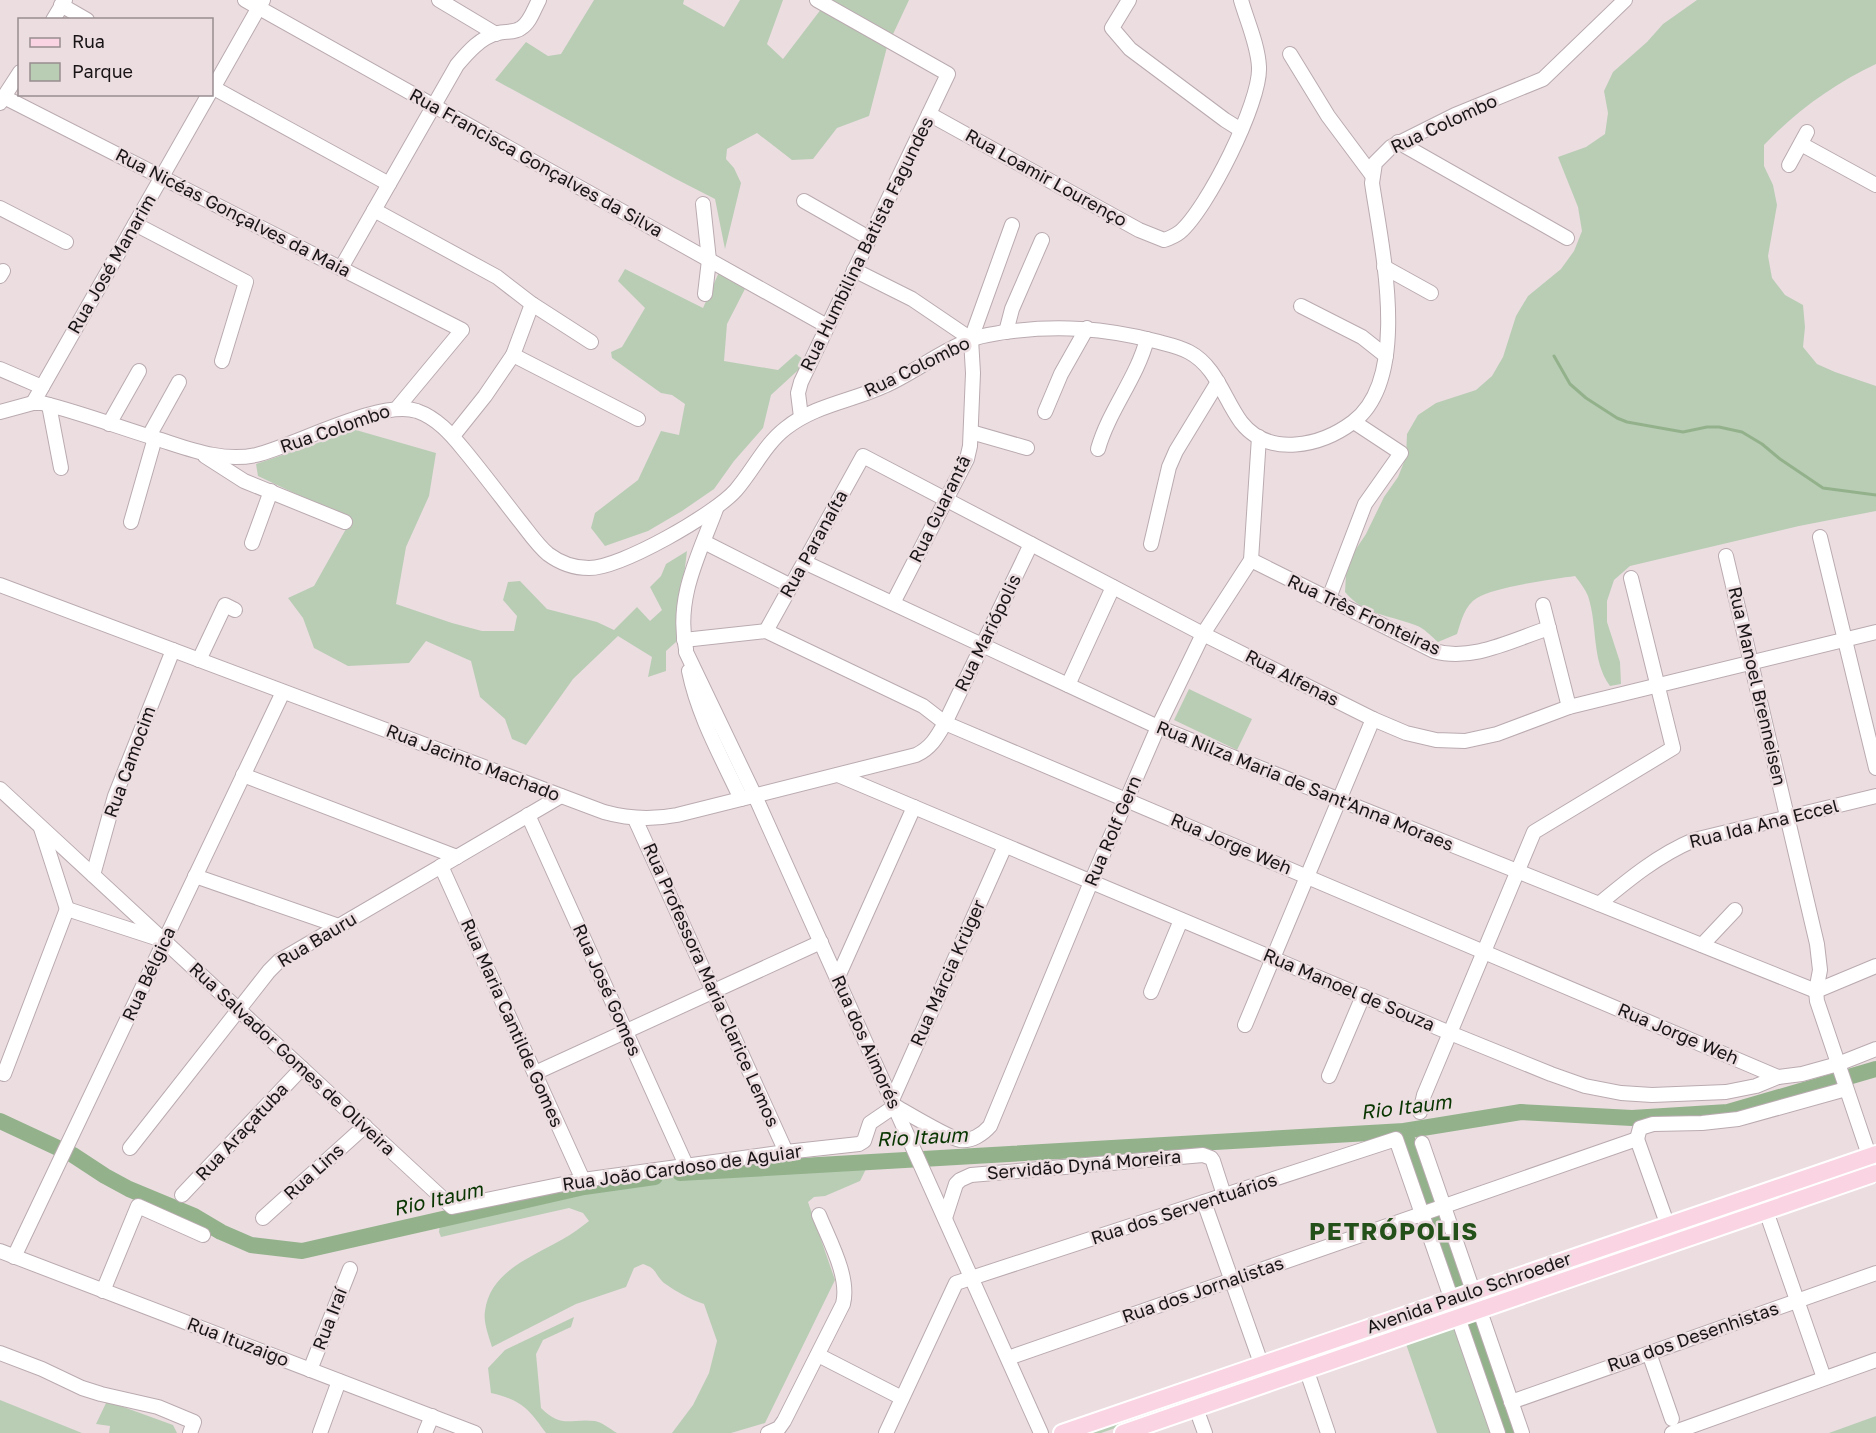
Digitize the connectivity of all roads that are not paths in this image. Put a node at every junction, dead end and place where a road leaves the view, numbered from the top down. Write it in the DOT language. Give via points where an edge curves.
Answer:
graph roads {
  1 [pos="245,0"];
  2 [pos="439,0"];
  3 [pos="539,0"];
  4 [pos="817,0"];
  5 [pos="1129,0"];
  6 [pos="1241,0"];
  7 [pos="1625,0"];
  8 [pos="63,3"];
  9 [pos="261,4"];
  10 [pos="54,18"];
  11 [pos="84,18"];
  12 [pos="496,33"];
  13 [pos="1290,54"];
  14 [pos="18,75"];
  15 [pos="213,87"];
  16 [pos="213,91"];
  17 [pos="208,96"];
  18 [pos="2,100"];
  19 [pos="433,105"];
  20 [pos="929,114"];
  21 [pos="1241,130"];
  22 [pos="1398,142"];
  23 [pos="1789,165"];
  24 [pos="1372,174"];
  25 [pos="162,177"];
  26 [pos="389,184"];
  27 [pos="1876,184"];
  28 [pos="804,201"];
  29 [pos="703,204"];
  30 [pos="0,208"];
  31 [pos="374,210"];
  32 [pos="135,224"];
  33 [pos="1012,225"];
  34 [pos="869,238"];
  35 [pos="1567,238"];
  36 [pos="1042,240"];
  37 [pos="66,242"];
  38 [pos="708,260"];
  39 [pos="1384,267"];
  40 [pos="341,268"];
  41 [pos="854,270"];
  42 [pos="1431,293"];
  43 [pos="705,294"];
  44 [pos="532,304"];
  45 [pos="1301,306"];
  46 [pos="827,326"];
  47 [pos="1087,328"];
  48 [pos="1006,332"];
  49 [pos="971,339"];
  50 [pos="1148,339"];
  51 [pos="591,342"];
  52 [pos="513,354"];
  53 [pos="1386,356"];
  54 [pos="222,361"];
  55 [pos="0,369"];
  56 [pos="139,371"];
  57 [pos="179,382"];
  58 [pos="1218,382"];
  59 [pos="42,387"];
  60 [pos="33,403"];
  61 [pos="49,405"];
  62 [pos="398,407"];
  63 [pos="0,412"];
  64 [pos="1045,412"];
  65 [pos="801,417"];
  66 [pos="638,418"];
  67 [pos="1354,422"];
  68 [pos="109,424"];
  69 [pos="971,432"];
  70 [pos="453,436"];
  71 [pos="152,437"];
  72 [pos="1258,437"];
  73 [pos="1027,448"];
  74 [pos="1098,449"];
  75 [pos="198,452"];
  76 [pos="863,456"];
  77 [pos="61,468"];
  78 [pos="271,491"];
  79 [pos="947,500"];
  80 [pos="717,508"];
  81 [pos="131,522"];
  82 [pos="345,522"];
  83 [pos="1820,537"];
  84 [pos="704,542"];
  85 [pos="252,543"];
  86 [pos="1031,544"];
  87 [pos="1151,544"];
  88 [pos="1726,556"];
  89 [pos="1251,560"];
  90 [pos="804,562"];
  91 [pos="1631,578"];
  92 [pos="0,585"];
  93 [pos="791,586"];
  94 [pos="1113,586"];
  95 [pos="1329,598"];
  96 [pos="893,603"];
  97 [pos="1543,605"];
  98 [pos="235,610"];
  99 [pos="1549,628"];
  100 [pos="766,631"];
  101 [pos="1876,632"];
  102 [pos="1203,634"];
  103 [pos="1845,639"];
  104 [pos="982,645"];
  105 [pos="685,646"];
  106 [pos="173,650"];
  107 [pos="199,660"];
  108 [pos="1751,662"];
  109 [pos="1658,684"];
  110 [pos="1068,685"];
  111 [pos="283,692"];
  112 [pos="1569,707"];
  113 [pos="1373,719"];
  114 [pos="945,723"];
  115 [pos="1158,727"];
  116 [pos="1876,768"];
  117 [pos="243,775"];
  118 [pos="838,775"];
  119 [pos="0,789"];
  120 [pos="561,796"];
  121 [pos="1876,796"];
  122 [pos="748,797"];
  123 [pos="1126,800"];
  124 [pos="1340,800"];
  125 [pos="914,807"];
  126 [pos="528,815"];
  127 [pos="1788,817"];
  128 [pos="635,819"];
  129 [pos="41,827"];
  130 [pos="1005,846"];
  131 [pos="457,857"];
  132 [pos="441,866"];
  133 [pos="1518,871"];
  134 [pos="93,875"];
  135 [pos="195,876"];
  136 [pos="1307,877"];
  137 [pos="1091,882"];
  138 [pos="1599,904"];
  139 [pos="67,909"];
  140 [pos="1735,910"];
  141 [pos="1181,920"];
  142 [pos="339,926"];
  143 [pos="164,941"];
  144 [pos="821,942"];
  145 [pos="1702,945"];
  146 [pos="1484,952"];
  147 [pos="1273,958"];
  148 [pos="1876,966"];
  149 [pos="837,979"];
  150 [pos="713,991"];
  151 [pos="1816,991"];
  152 [pos="1151,992"];
  153 [pos="1363,996"];
  154 [pos="239,1010"];
  155 [pos="1245,1025"];
  156 [pos="626,1031"];
  157 [pos="1450,1033"];
  158 [pos="1876,1049"];
  159 [pos="302,1068"];
  160 [pos="535,1073"];
  161 [pos="4,1074"];
  162 [pos="1329,1076"];
  163 [pos="1778,1077"];
  164 [pos="1842,1078"];
  165 [pos="893,1103"];
  166 [pos="1420,1112"];
  167 [pos="365,1126"];
  168 [pos="1637,1139"];
  169 [pos="1422,1143"];
  170 [pos="130,1148"];
  171 [pos="786,1152"];
  172 [pos="1873,1155"];
  173 [pos="686,1165"];
  174 [pos="1876,1174"];
  175 [pos="583,1180"];
  176 [pos="182,1195"];
  177 [pos="1224,1195"];
  178 [pos="1204,1202"];
  179 [pos="1444,1206"];
  180 [pos="452,1207"];
  181 [pos="1766,1211"];
  182 [pos="1422,1214"];
  183 [pos="819,1215"];
  184 [pos="263,1218"];
  185 [pos="945,1218"];
  186 [pos="1668,1225"];
  187 [pos="203,1235"];
  188 [pos="1674,1243"];
  189 [pos="0,1251"];
  190 [pos="14,1257"];
  191 [pos="350,1269"];
  192 [pos="1876,1273"];
  193 [pos="972,1278"];
  194 [pos="1232,1280"];
  195 [pos="103,1291"];
  196 [pos="1473,1292"];
  197 [pos="1451,1299"];
  198 [pos="1797,1301"];
  199 [pos="1479,1310"];
  200 [pos="1458,1318"];
  201 [pos="1300,1351"];
  202 [pos="0,1353"];
  203 [pos="1649,1353"];
  204 [pos="818,1355"];
  205 [pos="1008,1358"];
  206 [pos="1876,1360"];
  207 [pos="1262,1364"];
  208 [pos="310,1370"];
  209 [pos="1307,1370"];
  210 [pos="1824,1378"];
  211 [pos="339,1381"];
  212 [pos="1269,1383"];
  213 [pos="902,1398"];
  214 [pos="1511,1402"];
  215 [pos="1196,1408"];
  216 [pos="432,1416"];
  217 [pos="1672,1426"];
  218 [pos="192,1427"];
  219 [pos="1695,1429"];
  220 [pos="320,1433"];
  221 [pos="425,1433"];
  222 [pos="475,1433"];
  223 [pos="768,1433"];
  224 [pos="885,1433"];
  225 [pos="1041,1433"];
  226 [pos="1062,1433"];
  227 [pos="1124,1433"];
  228 [pos="1205,1433"];
  229 [pos="1328,1433"];
  230 [pos="1498,1433"];
  231 [pos="1522,1433"];
  1 -- 9 [label="street, Rua Francisca Gonçalves da Silva"];
  2 -- 12 [label="street"];
  3 -- 12 [label="street" via="521,29"];
  4 -- 20 [label="street, Rua Humbilina Batista Fagundes" via="948,74"];
  5 -- 21 [label="street" via="1112,28 1130,49"];
  6 -- 21 [label="street" via="1259,68"];
  7 -- 22 [label="street, Rua Colombo" via="1543,79"];
  8 -- 10 [label="street"];
  8 -- 11 [label="street"];
  9 -- 15 [label="street, Rua José Manarim"];
  9 -- 19 [label="street, Rua Francisca Gonçalves da Silva"];
  12 -- 19 [label="street" via="469,51"];
  13 -- 24 [label="street" via="1328,116"];
  14 -- 18 [label="street"];
  16 -- 26 [label="street"];
  17 -- 25 [label="street, Rua José Manarim"];
  18 -- 25 [label="street, Rua Nicéas Gonçalves da Maia"];
  19 -- 26 [label="street"];
  19 -- 38 [label="street, Rua Francisca Gonçalves da Silva"];
  20 -- 21 [label="street, Rua Loamir Lourenço" via="1139,230 1164,240 1181,231 1199,208"];
  20 -- 34 [label="street, Rua Humbilina Batista Fagundes"];
  22 -- 24 [label="street, Rua Colombo" via="1380,157"];
  22 -- 35 [label="street"];
  23 -- 27 [label="street" via="1804,138"];
  24 -- 39 [label="street"];
  25 -- 32 [label="street, Rua José Manarim"];
  25 -- 40 [label="street, Rua Nicéas Gonçalves da Maia"];
  26 -- 31 [label="street"];
  28 -- 34 [label="street"];
  29 -- 38 [label="street"];
  30 -- 37 [label="street"];
  31 -- 40 [label="street"];
  31 -- 44 [label="street" via="497,277"];
  32 -- 54 [label="street" via="246,282"];
  32 -- 59 [label="street, Rua José Manarim"];
  33 -- 49 [label="street"];
  34 -- 41 [label="street, Rua Humbilina Batista Fagundes"];
  36 -- 48 [label="street"];
  38 -- 43 [label="street"];
  38 -- 46 [label="street, Rua Francisca Gonçalves da Silva"];
  39 -- 42 [label="street"];
  39 -- 53 [label="street" via="1389,318"];
  40 -- 62 [label="street, Rua Nicéas Gonçalves da Maia" via="462,330"];
  41 -- 46 [label="street, Rua Humbilina Batista Fagundes"];
  41 -- 49 [label="street" via="912,299"];
  44 -- 51 [label="street"];
  44 -- 52 [label="street"];
  45 -- 53 [label="street" via="1362,337"];
  46 -- 65 [label="street, Rua Humbilina Batista Fagundes" via="801,382"];
  47 -- 48 [label="street, Rua Colombo"];
  47 -- 50 [label="street, Rua Colombo"];
  47 -- 64 [label="street"];
  48 -- 49 [label="street, Rua Colombo"];
  49 -- 65 [label="street, Rua Colombo" via="889,384"];
  49 -- 69 [label="street, Rua Guarantã"];
  50 -- 58 [label="street, Rua Colombo" via="1195,356"];
  50 -- 74 [label="street"];
  52 -- 66 [label="street"];
  52 -- 70 [label="street"];
  53 -- 67 [label="street" via="1372,398"];
  55 -- 59 [label="street"];
  56 -- 68 [label="street"];
  57 -- 71 [label="street"];
  58 -- 72 [label="street, Rua Colombo" via="1239,419"];
  58 -- 87 [label="street" via="1169,467"];
  59 -- 60 [label="street, Rua José Manarim"];
  60 -- 61 [label="street, Rua Colombo"];
  60 -- 63 [label="street, Rua Colombo"];
  61 -- 68 [label="street, Rua Colombo"];
  61 -- 77 [label="street"];
  62 -- 70 [label="street, Rua Colombo" via="424,414"];
  62 -- 75 [label="street, Rua Colombo" via="259,454 233,458"];
  65 -- 80 [label="street, Rua Colombo" via="776,436 734,492"];
  67 -- 72 [label="street" via="1298,446"];
  67 -- 95 [label="street" via="1401,453 1365,504"];
  68 -- 71 [label="street, Rua Colombo"];
  69 -- 73 [label="street"];
  69 -- 79 [label="street, Rua Guarantã" via="967,459"];
  70 -- 80 [label="street, Rua Colombo" via="539,545 572,566 593,568 616,562"];
  71 -- 75 [label="street, Rua Colombo"];
  71 -- 81 [label="street"];
  72 -- 89 [label="street, Rua Rolf Gern"];
  75 -- 78 [label="street" via="230,473"];
  76 -- 79 [label="street, Rua Alfenas"];
  76 -- 90 [label="street, Rua Paranaíta"];
  78 -- 82 [label="street"];
  78 -- 85 [label="street"];
  79 -- 86 [label="street, Rua Alfenas"];
  79 -- 96 [label="street, Rua Guarantã"];
  80 -- 84 [label="street, Rua dos Aimorés"];
  83 -- 103 [label="street"];
  84 -- 93 [label="street"];
  84 -- 105 [label="street, Rua dos Aimorés" via="684,603"];
  86 -- 94 [label="street, Rua Alfenas"];
  86 -- 104 [label="street, Rua Mariópolis"];
  88 -- 108 [label="street, Rua Manoel Brenneisen"];
  89 -- 95 [label="street, Rua Três Fronteiras"];
  89 -- 102 [label="street, Rua Rolf Gern"];
  90 -- 93 [label="street, Rua Paranaíta"];
  90 -- 96 [label="street, Rua Nilza Maria de Sant'Anna Moraes"];
  91 -- 109 [label="street"];
  92 -- 106 [label="street, Rua Jacinto Machado"];
  93 -- 100 [label="street, Rua Paranaíta"];
  94 -- 102 [label="street, Rua Alfenas"];
  94 -- 110 [label="street"];
  95 -- 99 [label="street, Rua Três Fronteiras" via="1445,654 1475,653"];
  96 -- 104 [label="street, Rua Nilza Maria de Sant'Anna Moraes"];
  97 -- 99 [label="street"];
  98 -- 107 [label="street" via="225,605"];
  99 -- 112 [label="street"];
  100 -- 105 [label="street"];
  100 -- 114 [label="street, Rua Jorge Weh" via="923,706"];
  101 -- 103 [label="street, Rua Alfenas"];
  102 -- 113 [label="street, Rua Alfenas"];
  102 -- 115 [label="street, Rua Rolf Gern"];
  103 -- 108 [label="street, Rua Alfenas"];
  103 -- 116 [label="street"];
  104 -- 110 [label="street, Rua Nilza Maria de Sant'Anna Moraes"];
  104 -- 114 [label="street, Rua Mariópolis"];
  105 -- 122 [label="street, Rua dos Aimorés" via="701,713"];
  106 -- 107 [label="street, Rua Jacinto Machado"];
  106 -- 134 [label="street, Rua Camocim" via="115,796"];
  107 -- 111 [label="street, Rua Jacinto Machado"];
  108 -- 109 [label="street, Rua Alfenas"];
  108 -- 127 [label="street, Rua Manoel Brenneisen"];
  109 -- 112 [label="street, Rua Alfenas"];
  109 -- 133 [label="street" via="1674,748 1534,832"];
  110 -- 115 [label="street, Rua Nilza Maria de Sant'Anna Moraes"];
  111 -- 117 [label="street, Rua Bélgica"];
  111 -- 120 [label="street, Rua Jacinto Machado"];
  112 -- 113 [label="street, Rua Alfenas" via="1497,735 1453,741 1406,733"];
  113 -- 124 [label="street"];
  114 -- 118 [label="street, Rua Jacinto Machado" via="925,751"];
  114 -- 123 [label="street, Rua Jorge Weh"];
  115 -- 123 [label="street, Rua Rolf Gern"];
  115 -- 124 [label="street, Rua Nilza Maria de Sant'Anna Moraes"];
  117 -- 131 [label="street"];
  117 -- 135 [label="street, Rua Bélgica"];
  118 -- 122 [label="street, Rua Jacinto Machado"];
  118 -- 125 [label="street, Rua Manoel de Souza"];
  119 -- 129 [label="street, Rua Salvador Gomes de Oliveira"];
  120 -- 126 [label="street, Rua Bauru"];
  120 -- 128 [label="street, Rua Jacinto Machado"];
  121 -- 127 [label="street, Rua Ida Ana Eccel"];
  122 -- 128 [label="street, Rua Jacinto Machado" via="677,815"];
  122 -- 144 [label="street, Rua dos Aimorés"];
  123 -- 136 [label="street, Rua Jorge Weh"];
  123 -- 137 [label="street, Rua Rolf Gern"];
  124 -- 133 [label="street, Rua Nilza Maria de Sant'Anna Moraes"];
  124 -- 136 [label="street"];
  125 -- 130 [label="street, Rua Manoel de Souza"];
  125 -- 149 [label="street"];
  126 -- 131 [label="street, Rua Bauru"];
  126 -- 156 [label="street, Rua José Gomes"];
  127 -- 138 [label="street, Rua Ida Ana Eccel" via="1678,846"];
  127 -- 151 [label="street, Rua Manoel Brenneisen" via="1820,958"];
  128 -- 150 [label="street, Rua Professora Maria Clarice Lemos"];
  129 -- 134 [label="street, Rua Salvador Gomes de Oliveira"];
  129 -- 139 [label="street"];
  130 -- 137 [label="street, Rua Manoel de Souza"];
  130 -- 165 [label="street, Rua Márcia Krüger"];
  131 -- 132 [label="street, Rua Bauru"];
  132 -- 142 [label="street, Rua Bauru"];
  132 -- 160 [label="street, Rua Maria Cantilde Gomes"];
  133 -- 138 [label="street, Rua Nilza Maria de Sant'Anna Moraes"];
  133 -- 146 [label="street"];
  134 -- 143 [label="street, Rua Salvador Gomes de Oliveira"];
  135 -- 142 [label="street"];
  135 -- 143 [label="street, Rua Bélgica"];
  136 -- 146 [label="street, Rua Jorge Weh"];
  136 -- 147 [label="street"];
  137 -- 141 [label="street, Rua Manoel de Souza"];
  137 -- 165 [label="street, Rua Rolf Gern" via="990,1126 977,1137 962,1140"];
  138 -- 145 [label="street, Rua Nilza Maria de Sant'Anna Moraes"];
  139 -- 143 [label="street"];
  139 -- 161 [label="street"];
  140 -- 145 [label="street"];
  141 -- 147 [label="street, Rua Manoel de Souza"];
  141 -- 152 [label="street"];
  142 -- 154 [label="street, Rua Bauru" via="273,965"];
  143 -- 154 [label="street, Rua Salvador Gomes de Oliveira"];
  143 -- 190 [label="street, Rua Bélgica"];
  144 -- 149 [label="street, Rua dos Aimorés"];
  144 -- 150 [label="street"];
  145 -- 151 [label="street, Rua Nilza Maria de Sant'Anna Moraes"];
  146 -- 157 [label="street"];
  146 -- 163 [label="street, Rua Jorge Weh"];
  147 -- 153 [label="street, Rua Manoel de Souza"];
  147 -- 155 [label="street"];
  148 -- 151 [label="street"];
  149 -- 165 [label="street, Rua dos Aimorés"];
  150 -- 156 [label="street"];
  150 -- 171 [label="street, Rua Professora Maria Clarice Lemos"];
  151 -- 164 [label="street"];
  153 -- 157 [label="street, Rua Manoel de Souza"];
  153 -- 162 [label="street"];
  154 -- 159 [label="street, Rua Salvador Gomes de Oliveira"];
  154 -- 170 [label="street, Rua Bauru"];
  156 -- 160 [label="street"];
  156 -- 173 [label="street, Rua José Gomes"];
  157 -- 163 [label="street, Rua Manoel de Souza" via="1551,1074 1612,1092 1709,1094 1756,1086"];
  157 -- 166 [label="street"];
  158 -- 164 [label="street, Rua Manoel de Souza"];
  159 -- 167 [label="street, Rua Salvador Gomes de Oliveira"];
  159 -- 176 [label="street, Rua Araçatuba"];
  160 -- 175 [label="street, Rua Maria Cantilde Gomes"];
  163 -- 164 [label="street, Rua Manoel de Souza" via="1802,1074"];
  164 -- 168 [label="street, Rua dos Jornalistas" via="1738,1119 1648,1124 1640,1128"];
  164 -- 172 [label="street"];
  165 -- 171 [label="street, Rua João Cardoso de Aguiar" via="870,1123 864,1141 859,1144"];
  165 -- 185 [label="street, Rua dos Aimorés"];
  167 -- 180 [label="street, Rua Salvador Gomes de Oliveira"];
  167 -- 184 [label="street, Rua Lins"];
  168 -- 179 [label="street, Rua dos Jornalistas"];
  168 -- 186 [label="street"];
  169 -- 179 [label="street"];
  171 -- 173 [label="street, Rua João Cardoso de Aguiar"];
  172 -- 174 [label="street"];
  172 -- 186 [label="main road, Avenida Paulo Schroeder"];
  173 -- 175 [label="street, Rua João Cardoso de Aguiar"];
  174 -- 181 [label="main road, Avenida Paulo Schroeder"];
  175 -- 180 [label="street, Rua João Cardoso de Aguiar"];
  177 -- 178 [label="street, Rua dos Serventuários"];
  177 -- 182 [label="street, Rua dos Serventuários" via="1396,1139"];
  177 -- 185 [label="street, Servidão Dyná Moreira" via="1211,1158 1203,1155 971,1175 956,1184"];
  178 -- 193 [label="street, Rua dos Serventuários"];
  178 -- 194 [label="street"];
  179 -- 182 [label="street, Rua dos Jornalistas"];
  179 -- 196 [label="street"];
  181 -- 188 [label="main road, Avenida Paulo Schroeder"];
  181 -- 198 [label="street"];
  182 -- 194 [label="street, Rua dos Jornalistas"];
  182 -- 197 [label="street"];
  183 -- 204 [label="street" via="842,1275 845,1295"];
  185 -- 193 [label="street, Rua dos Aimorés"];
  186 -- 188 [label="street"];
  186 -- 196 [label="main road, Avenida Paulo Schroeder"];
  187 -- 195 [label="street" via="138,1206"];
  188 -- 199 [label="main road, Avenida Paulo Schroeder"];
  189 -- 190 [label="street, Rua Ituzaigo"];
  190 -- 195 [label="street, Rua Ituzaigo"];
  191 -- 208 [label="street, Rua Iraí"];
  192 -- 198 [label="street, Rua dos Desenhistas"];
  193 -- 205 [label="street, Rua dos Aimorés"];
  193 -- 213 [label="street" via="956,1283"];
  194 -- 205 [label="street, Rua dos Jornalistas"];
  194 -- 207 [label="street"];
  195 -- 208 [label="street, Rua Ituzaigo"];
  196 -- 197 [label="main road, Avenida Paulo Schroeder"];
  196 -- 199 [label="street"];
  197 -- 200 [label="street"];
  197 -- 201 [label="main road, Avenida Paulo Schroeder"];
  198 -- 203 [label="street, Rua dos Desenhistas"];
  198 -- 210 [label="street"];
  199 -- 200 [label="main road, Avenida Paulo Schroeder"];
  199 -- 214 [label="street"];
  200 -- 209 [label="main road, Avenida Paulo Schroeder"];
  200 -- 230 [label="street"];
  201 -- 207 [label="main road, Avenida Paulo Schroeder"];
  201 -- 209 [label="street"];
  202 -- 218 [label="street" via="82,1388 158,1407"];
  203 -- 214 [label="street, Rua dos Desenhistas"];
  203 -- 217 [label="street"];
  204 -- 213 [label="street"];
  204 -- 223 [label="street" via="784,1422"];
  205 -- 225 [label="street, Rua dos Aimorés"];
  206 -- 210 [label="street"];
  207 -- 212 [label="street"];
  207 -- 226 [label="main road, Avenida Paulo Schroeder"];
  208 -- 211 [label="street, Rua Ituzaigo"];
  209 -- 212 [label="main road, Avenida Paulo Schroeder"];
  209 -- 229 [label="street"];
  210 -- 219 [label="street"];
  211 -- 216 [label="street, Rua Ituzaigo"];
  211 -- 220 [label="street"];
  212 -- 215 [label="main road, Avenida Paulo Schroeder"];
  213 -- 224 [label="street"];
  214 -- 231 [label="street"];
  215 -- 227 [label="main road, Avenida Paulo Schroeder"];
  215 -- 228 [label="street"];
  216 -- 221 [label="street"];
  216 -- 222 [label="street, Rua Ituzaigo"];
  217 -- 219 [label="street"];
}
